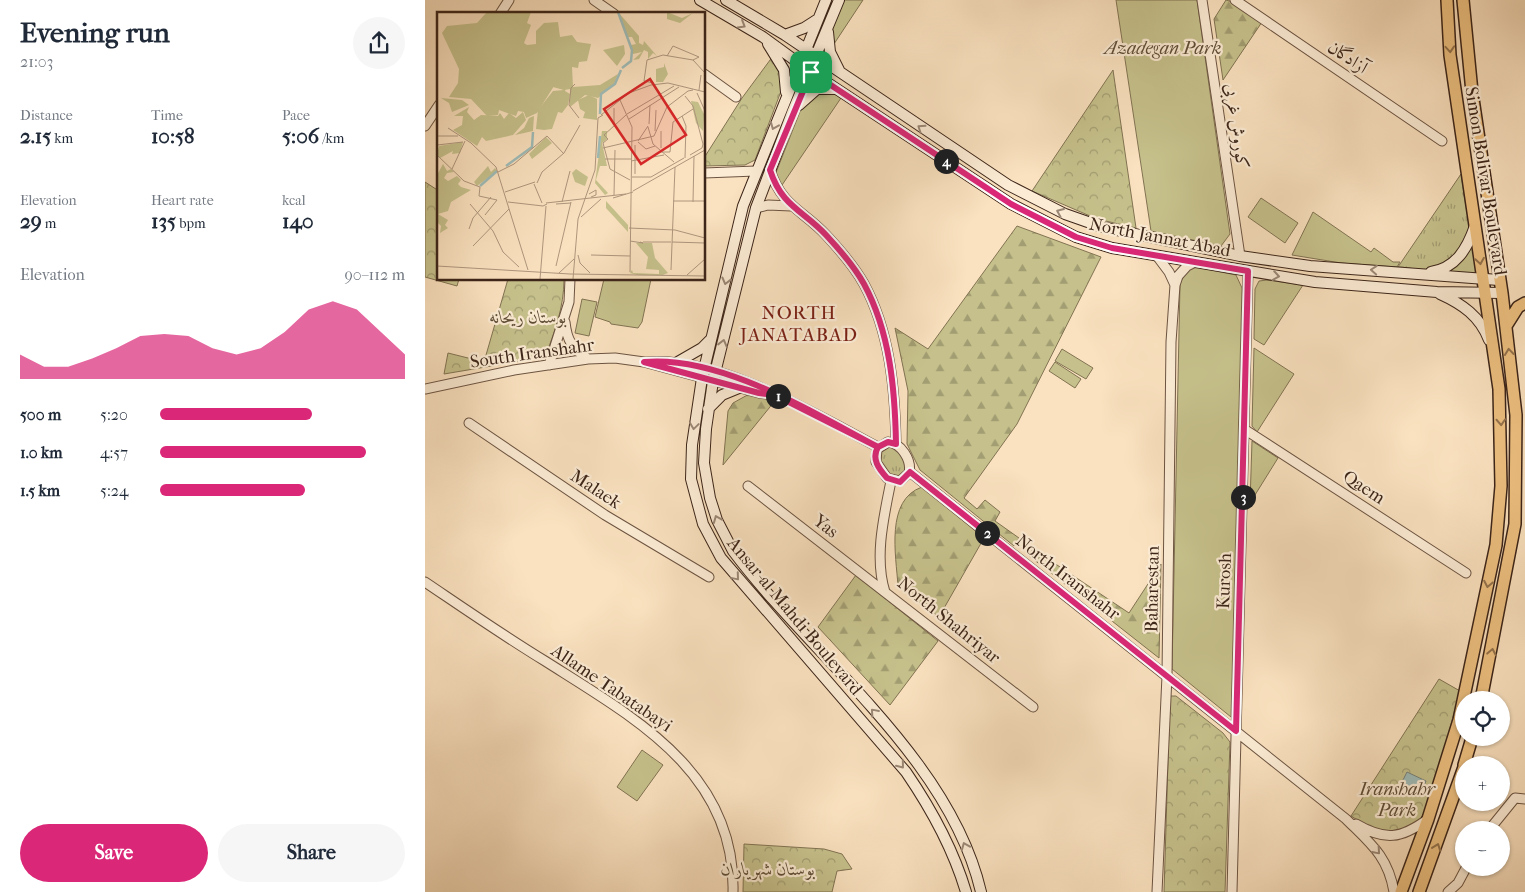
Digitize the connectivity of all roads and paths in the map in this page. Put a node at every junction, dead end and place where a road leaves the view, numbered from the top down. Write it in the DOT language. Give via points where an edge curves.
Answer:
graph roads {
  1 [pos="509,0"];
  2 [pos="594,0"];
  3 [pos="700,0"];
  4 [pos="726,0"];
  5 [pos="826,0"];
  6 [pos="839,0"];
  7 [pos="1202,0"];
  8 [pos="1235,0"];
  9 [pos="1447,0"];
  10 [pos="1463,0"];
  11 [pos="501,12"];
  12 [pos="611,12"];
  13 [pos="819,18"];
  14 [pos="827,30"];
  15 [pos="785,35"];
  16 [pos="763,37"];
  17 [pos="806,49"];
  18 [pos="817,56"];
  19 [pos="800,64"];
  20 [pos="811,72"];
  21 [pos="841,74"];
  22 [pos="705,75"];
  23 [pos="838,89"];
  24 [pos="786,94"];
  25 [pos="736,96"];
  26 [pos="437,108"];
  27 [pos="792,113"];
  28 [pos="425,126"];
  29 [pos="1442,141"];
  30 [pos="770,170"];
  31 [pos="755,172"];
  32 [pos="705,173"];
  33 [pos="791,206"];
  34 [pos="756,208"];
  35 [pos="1475,226"];
  36 [pos="1157,256"];
  37 [pos="1239,256"];
  38 [pos="1193,263"];
  39 [pos="1248,271"];
  40 [pos="1422,274"];
  41 [pos="570,280"];
  42 [pos="1483,280"];
  43 [pos="1499,280"];
  44 [pos="1175,286"];
  45 [pos="1437,292"];
  46 [pos="1486,292"];
  47 [pos="1502,293"];
  48 [pos="1525,303"];
  49 [pos="564,319"];
  50 [pos="1506,326"];
  51 [pos="711,338"];
  52 [pos="1492,349"];
  53 [pos="588,359"];
  54 [pos="644,362"];
  55 [pos="676,363"];
  56 [pos="549,365"];
  57 [pos="703,373"];
  58 [pos="714,377"];
  59 [pos="739,388"];
  60 [pos="425,389"];
  61 [pos="775,395"];
  62 [pos="708,409"];
  63 [pos="469,424"];
  64 [pos="1244,429"];
  65 [pos="896,444"];
  66 [pos="878,447"];
  67 [pos="910,472"];
  68 [pos="891,481"];
  69 [pos="748,486"];
  70 [pos="1466,572"];
  71 [pos="709,577"];
  72 [pos="425,582"];
  73 [pos="885,592"];
  74 [pos="1167,676"];
  75 [pos="1483,691"];
  76 [pos="1033,707"];
  77 [pos="1236,731"];
  78 [pos="1455,791"];
  79 [pos="1525,799"];
  80 [pos="1346,819"];
  81 [pos="1429,819"];
  82 [pos="1496,821"];
  83 [pos="1462,876"];
  84 [pos="733,892"];
  85 [pos="966,892"];
  86 [pos="981,892"];
  87 [pos="1157,892"];
  88 [pos="1232,892"];
  89 [pos="1394,892"];
  90 [pos="1401,892"];
  91 [pos="1419,892"];
  92 [pos="1448,892"];
  1 -- 11 [label="street"];
  2 -- 12 [label="street"];
  3 -- 16 [label="main road, North Jannat Abad, one-way"];
  4 -- 15 [label="main road, North Jannat Abad"];
  5 -- 13 [label="main road, Ansar-al Mahdi Boulevard"];
  6 -- 14 [label="main road, Ansar-al Mahdi Boulevard"];
  7 -- 37 [label="street, کوروش غربی"];
  8 -- 29 [label="street, آزادگان"];
  9 -- 35 [label="main road, Simon Bolivar Boulevard, one-way" via="1450,55"];
  10 -- 43 [label="main road, Simon Bolivar Boulevard" via="1472,92"];
  13 -- 15 [label="main road"];
  13 -- 17 [label="main road, Ansar-al Mahdi Boulevard"];
  14 -- 18 [label="main road, Ansar-al Mahdi Boulevard"];
  14 -- 21 [label="main road" via="830,52"];
  15 -- 17 [label="main road, North Jannat Abad"];
  16 -- 19 [label="main road, North Jannat Abad"];
  16 -- 24 [label="main road" via="784,70"];
  17 -- 18 [label="main road, North Jannat Abad"];
  17 -- 19 [label="main road, Ansar-al Mahdi Boulevard"];
  18 -- 20 [label="main road, Ansar-al Mahdi Boulevard"];
  18 -- 21 [label="main road, North Jannat Abad"];
  19 -- 20 [label="main road, North Jannat Abad"];
  19 -- 24 [label="main road, Ansar-al Mahdi Boulevard"];
  20 -- 23 [label="main road, North Jannat Abad"];
  20 -- 27 [label="main road, Ansar-al Mahdi Boulevard"];
  37 -- 21 [label="main road, North Jannat Abad, one-way" via="1102,227 1041,204"];
  22 -- 25 [label="street"];
  23 -- 27 [label="main road" via="817,89"];
  23 -- 36 [label="main road, North Jannat Abad" via="1027,213 1076,237"];
  24 -- 31 [label="main road, Ansar-al Mahdi Boulevard, one-way"];
  26 -- 28 [label="street"];
  27 -- 30 [label="main road, Ansar-al Mahdi Boulevard"];
  30 -- 33 [label="street" via="775,186"];
  30 -- 34 [label="main road, Ansar-al Mahdi Boulevard"];
  31 -- 32 [label="street"];
  31 -- 51 [label="main road, Ansar-al Mahdi Boulevard, one-way" via="743,206"];
  33 -- 34 [label="street"];
  33 -- 65 [label="street" via="824,233 863,283 889,356"];
  58 -- 34 [label="main road, Ansar-al Mahdi Boulevard, one-way"];
  35 -- 40 [label="main road" via="1461,256 1445,268"];
  35 -- 42 [label="main road, Simon Bolivar Boulevard, one-way"];
  36 -- 38 [label="main road, North Jannat Abad"];
  36 -- 44 [label="street"];
  40 -- 37 [label="main road, North Jannat Abad, one-way" via="1310,266"];
  38 -- 39 [label="main road, North Jannat Abad"];
  38 -- 44 [label="street, Baharestan" via="1178,276"];
  39 -- 45 [label="main road, North Jannat Abad, one-way" via="1315,282"];
  39 -- 64 [label="street, Kurosh"];
  40 -- 42 [label="main road, North Jannat Abad"];
  41 -- 49 [label="street"];
  42 -- 43 [label="main road, North Jannat Abad"];
  42 -- 46 [label="main road, Simon Bolivar Boulevard"];
  43 -- 47 [label="main road, Simon Bolivar Boulevard"];
  44 -- 74 [label="street, Baharestan" via="1171,342"];
  45 -- 46 [label="main road, North Jannat Abad"];
  45 -- 52 [label="main road" via="1473,313 1485,330"];
  46 -- 47 [label="main road, North Jannat Abad"];
  46 -- 52 [label="main road, Simon Bolivar Boulevard"];
  47 -- 50 [label="main road, Simon Bolivar Boulevard"];
  48 -- 50 [label="main road"];
  49 -- 53 [label="street" via="569,343"];
  49 -- 56 [label="street"];
  75 -- 50 [label="main road, Simon Bolivar Boulevard, one-way" via="1515,524 1516,415"];
  51 -- 55 [label="main road"];
  51 -- 57 [label="main road, Ansar-al Mahdi Boulevard"];
  52 -- 81 [label="main road, Simon Bolivar Boulevard, one-way" via="1499,389 1501,433 1496,545 1459,720"];
  53 -- 54 [label="street, South Iranshahr"];
  53 -- 56 [label="street, South Iranshahr"];
  54 -- 55 [label="street, South Iranshahr"];
  54 -- 57 [label="street, South Iranshahr"];
  55 -- 57 [label="street, South Iranshahr"];
  56 -- 60 [label="street, South Iranshahr" via="483,375"];
  57 -- 58 [label="street, South Iranshahr"];
  57 -- 85 [label="main road, Ansar-al Mahdi Boulevard, one-way" via="692,445 691,478 698,509 710,539 737,579 906,772 943,833"];
  58 -- 59 [label="street, South Iranshahr"];
  58 -- 61 [label="street, South Iranshahr" via="761,386"];
  58 -- 62 [label="main road, Ansar-al Mahdi Boulevard"];
  59 -- 61 [label="street, South Iranshahr"];
  59 -- 62 [label="main road" via="723,395"];
  61 -- 66 [label="street, South Iranshahr"];
  86 -- 62 [label="main road, Ansar-al Mahdi Boulevard, one-way" via="953,820 917,764 744,566 727,541 710,498 706,478 704,447"];
  63 -- 71 [label="street, Malaek" via="605,515"];
  64 -- 70 [label="street, Qaem"];
  64 -- 77 [label="street, Kurosh"];
  65 -- 66 [label="street" via="888,442"];
  65 -- 67 [label="street" via="908,460"];
  66 -- 68 [label="street" via="876,462"];
  67 -- 68 [label="street" via="904,480"];
  67 -- 74 [label="street, North Iranshahr"];
  68 -- 73 [label="street, North Shahriyar" via="884,513 880,560"];
  69 -- 73 [label="street, Yas"];
  72 -- 84 [label="street, Allame Tabatabayi" via="662,740 701,785 717,811 729,843"];
  73 -- 76 [label="street, North Shahriyar"];
  74 -- 77 [label="street, North Iranshahr"];
  74 -- 87 [label="street, Baharestan"];
  77 -- 80 [label="street, North Iranshahr"];
  77 -- 88 [label="street, Kurosh"];
  91 -- 78 [label="main road, one-way"];
  79 -- 82 [label="street" via="1515,798"];
  80 -- 81 [label="street" via="1374,835 1390,836 1408,831"];
  80 -- 89 [label="street, one-way" via="1384,858"];
  81 -- 90 [label="main road, Simon Bolivar Boulevard"];
  83 -- 92 [label="street"];
}
